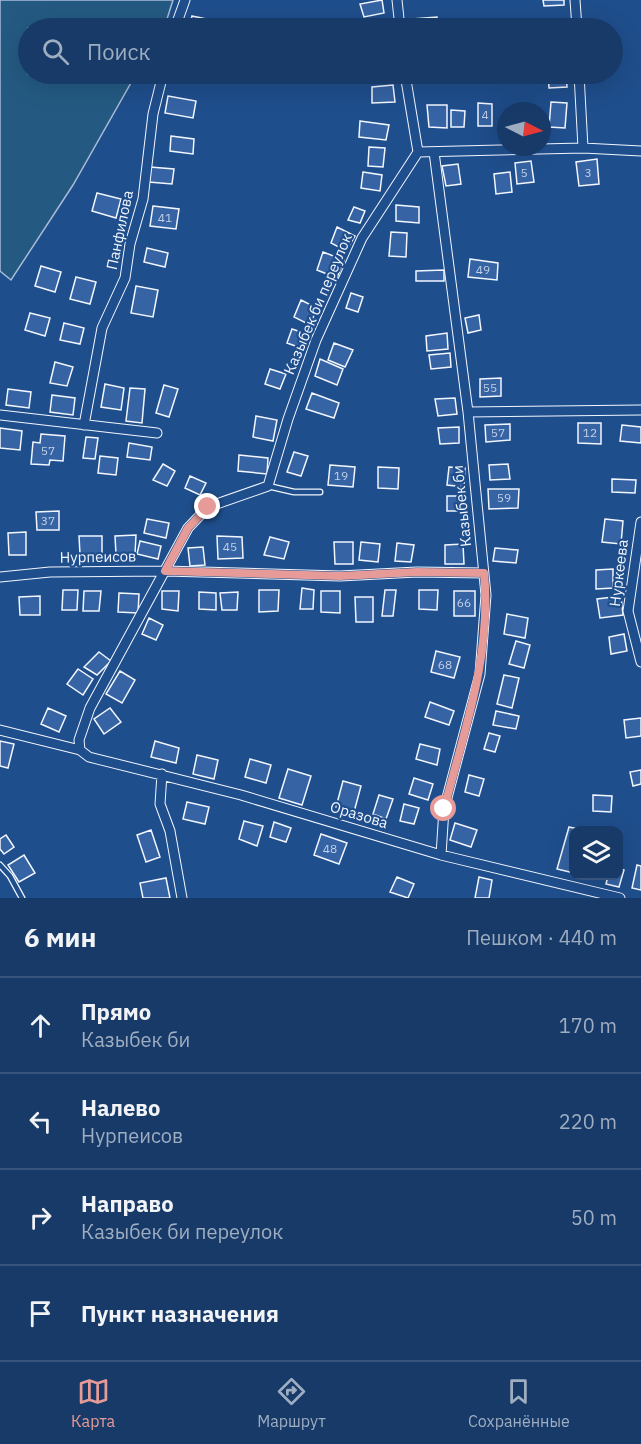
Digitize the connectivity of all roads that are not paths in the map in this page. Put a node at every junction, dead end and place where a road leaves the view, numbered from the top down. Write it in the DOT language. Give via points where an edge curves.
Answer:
graph roads {
  1 [pos="185,0"];
  2 [pos="397,0"];
  3 [pos="575,0"];
  4 [pos="179,18"];
  5 [pos="399,18"];
  6 [pos="576,18"];
  7 [pos="160,84"];
  8 [pos="407,84"];
  9 [pos="580,84"];
  10 [pos="583,148"];
  11 [pos="418,152"];
  12 [pos="434,152"];
  13 [pos="641,152"];
  14 [pos="641,410"];
  15 [pos="468,412"];
  16 [pos="0,415"];
  17 [pos="84,424"];
  18 [pos="157,433"];
  19 [pos="268,486"];
  20 [pos="320,492"];
  21 [pos="641,522"];
  22 [pos="165,571"];
  23 [pos="484,573"];
  24 [pos="0,577"];
  25 [pos="641,662"];
  26 [pos="0,730"];
  27 [pos="80,750"];
  28 [pos="162,774"];
  29 [pos="441,855"];
  30 [pos="0,865"];
  31 [pos="22,898"];
  32 [pos="182,898"];
  33 [pos="620,898"];
  1 -- 4 [label="street"];
  2 -- 5 [label="street"];
  3 -- 6 [label="street"];
  7 -- 17 [label="street, Панфилова" via="143,199 125,279 102,328"];
  8 -- 11 [label="street"];
  9 -- 10 [label="street"];
  10 -- 12 [label="street"];
  10 -- 13 [label="street"];
  11 -- 12 [label="street"];
  11 -- 19 [label="street, Казыбек би переулок" via="362,237 316,340"];
  12 -- 15 [label="street, Казыбек би"];
  14 -- 15 [label="street"];
  15 -- 23 [label="street, Казыбек би"];
  16 -- 17 [label="street"];
  17 -- 18 [label="street"];
  19 -- 20 [label="lane"];
  19 -- 22 [label="street" via="208,507 188,528"];
  21 -- 25 [label="street, Нуркеева" via="628,610"];
  22 -- 23 [label="street, Нурпеисов" via="340,576"];
  22 -- 24 [label="street, Нурпеисов"];
  22 -- 27 [label="street" via="90,708 79,740"];
  23 -- 29 [label="street, Казыбек би" via="480,674 444,809"];
  26 -- 27 [label="street"];
  27 -- 28 [label="street, Оразова" via="89,757"];
  28 -- 29 [label="street, Оразова"];
  28 -- 32 [label="street" via="160,804 170,831"];
  29 -- 33 [label="street, Оразова"];
  30 -- 31 [label="lane"];
}
